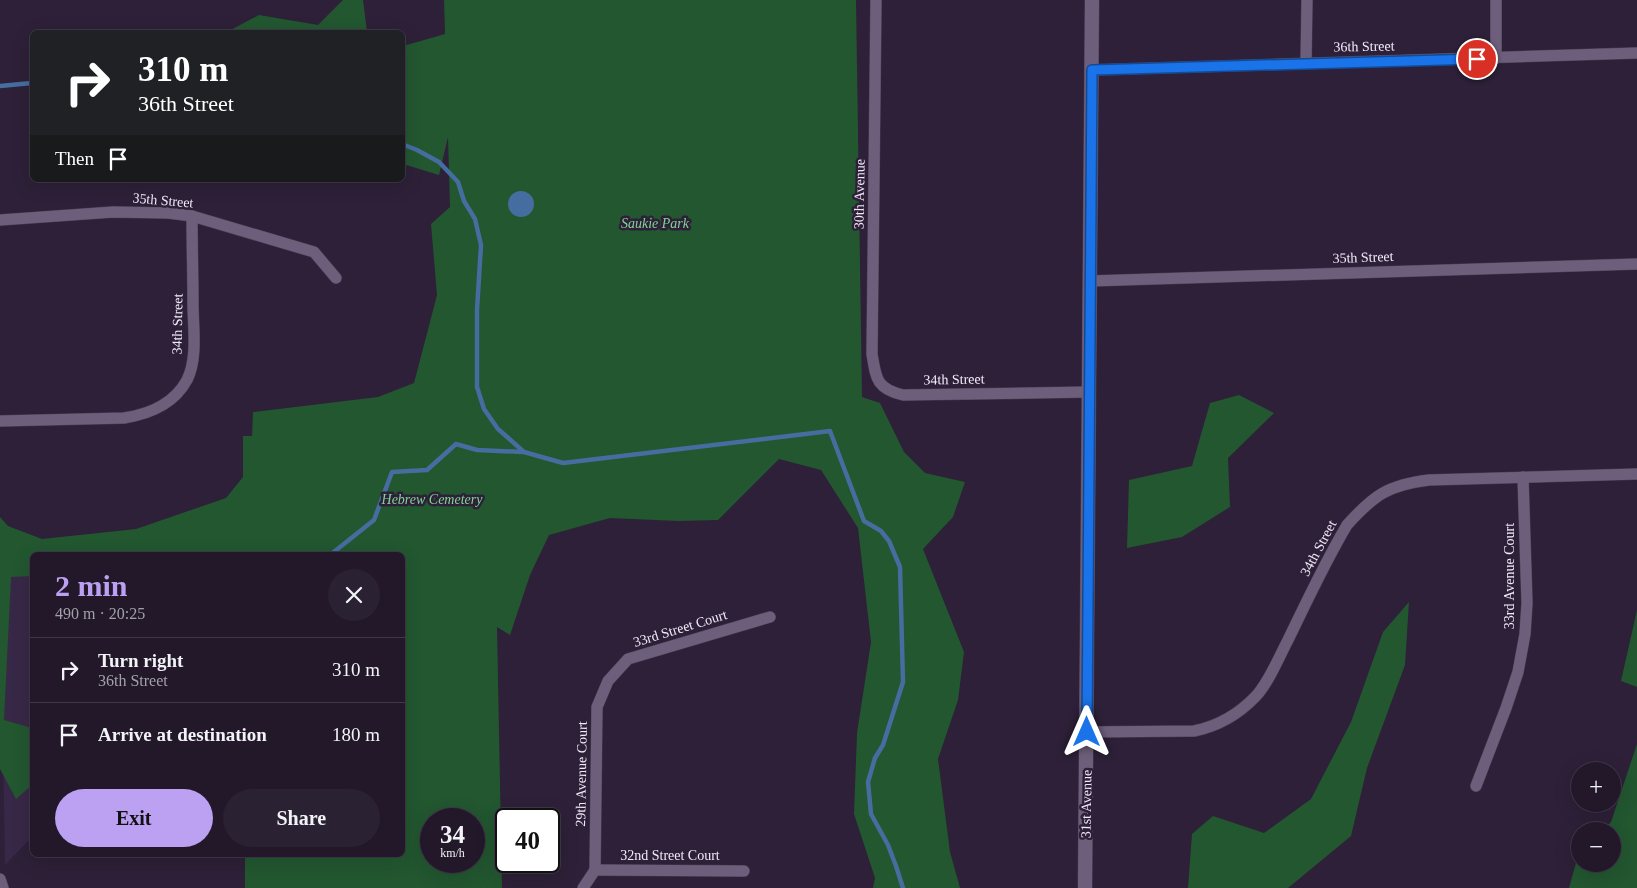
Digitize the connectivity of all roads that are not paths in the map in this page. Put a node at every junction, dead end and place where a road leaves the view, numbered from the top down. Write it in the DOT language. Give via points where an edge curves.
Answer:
graph roads {
  1 [pos="876,0"];
  2 [pos="1092,0"];
  3 [pos="1307,0"];
  4 [pos="1496,0"];
  5 [pos="1637,53"];
  6 [pos="1496,58"];
  7 [pos="1306,63"];
  8 [pos="1092,70"];
  9 [pos="192,216"];
  10 [pos="0,220"];
  11 [pos="1637,264"];
  12 [pos="336,278"];
  13 [pos="1090,281"];
  14 [pos="882,387"];
  15 [pos="1089,392"];
  16 [pos="0,421"];
  17 [pos="1637,474"];
  18 [pos="1523,477"];
  19 [pos="770,617"];
  20 [pos="608,681"];
  21 [pos="1087,732"];
  22 [pos="1476,786"];
  23 [pos="595,870"];
  24 [pos="744,871"];
  25 [pos="0,878"];
  26 [pos="3,888"];
  27 [pos="583,888"];
  28 [pos="1086,888"];
  1 -- 14 [label="street, 30th Avenue" via="872,354"];
  2 -- 8 [label="street, 31st Avenue"];
  3 -- 7 [label="street"];
  4 -- 6 [label="street"];
  5 -- 6 [label="street, 36th Street"];
  6 -- 7 [label="street, 36th Street"];
  7 -- 8 [label="street, 36th Street"];
  8 -- 13 [label="street, 31st Avenue"];
  9 -- 10 [label="street, 35th Street" via="113,212"];
  9 -- 12 [label="street, 35th Street" via="314,252"];
  9 -- 16 [label="street, 34th Street" via="191,369 187,380 167,403 147,413 124,418"];
  11 -- 13 [label="street, 35th Street"];
  13 -- 15 [label="street, 31st Avenue"];
  14 -- 15 [label="street, 34th Street" via="903,395"];
  15 -- 21 [label="street, 31st Avenue"];
  17 -- 18 [label="street, 34th Street"];
  18 -- 21 [label="street, 34th Street" via="1409,482 1386,490 1373,499 1346,525 1257,695 1225,721 1194,730"];
  18 -- 22 [label="street, 33rd Avenue Court" via="1525,634 1515,681"];
  19 -- 20 [label="street, 33rd Street Court" via="628,659"];
  20 -- 23 [label="street, 29th Avenue Court" via="598,707"];
  21 -- 28 [label="street, 31st Avenue"];
  23 -- 24 [label="street, 32nd Street Court"];
  23 -- 27 [label="street"];
  25 -- 26 [label="street"];
}
